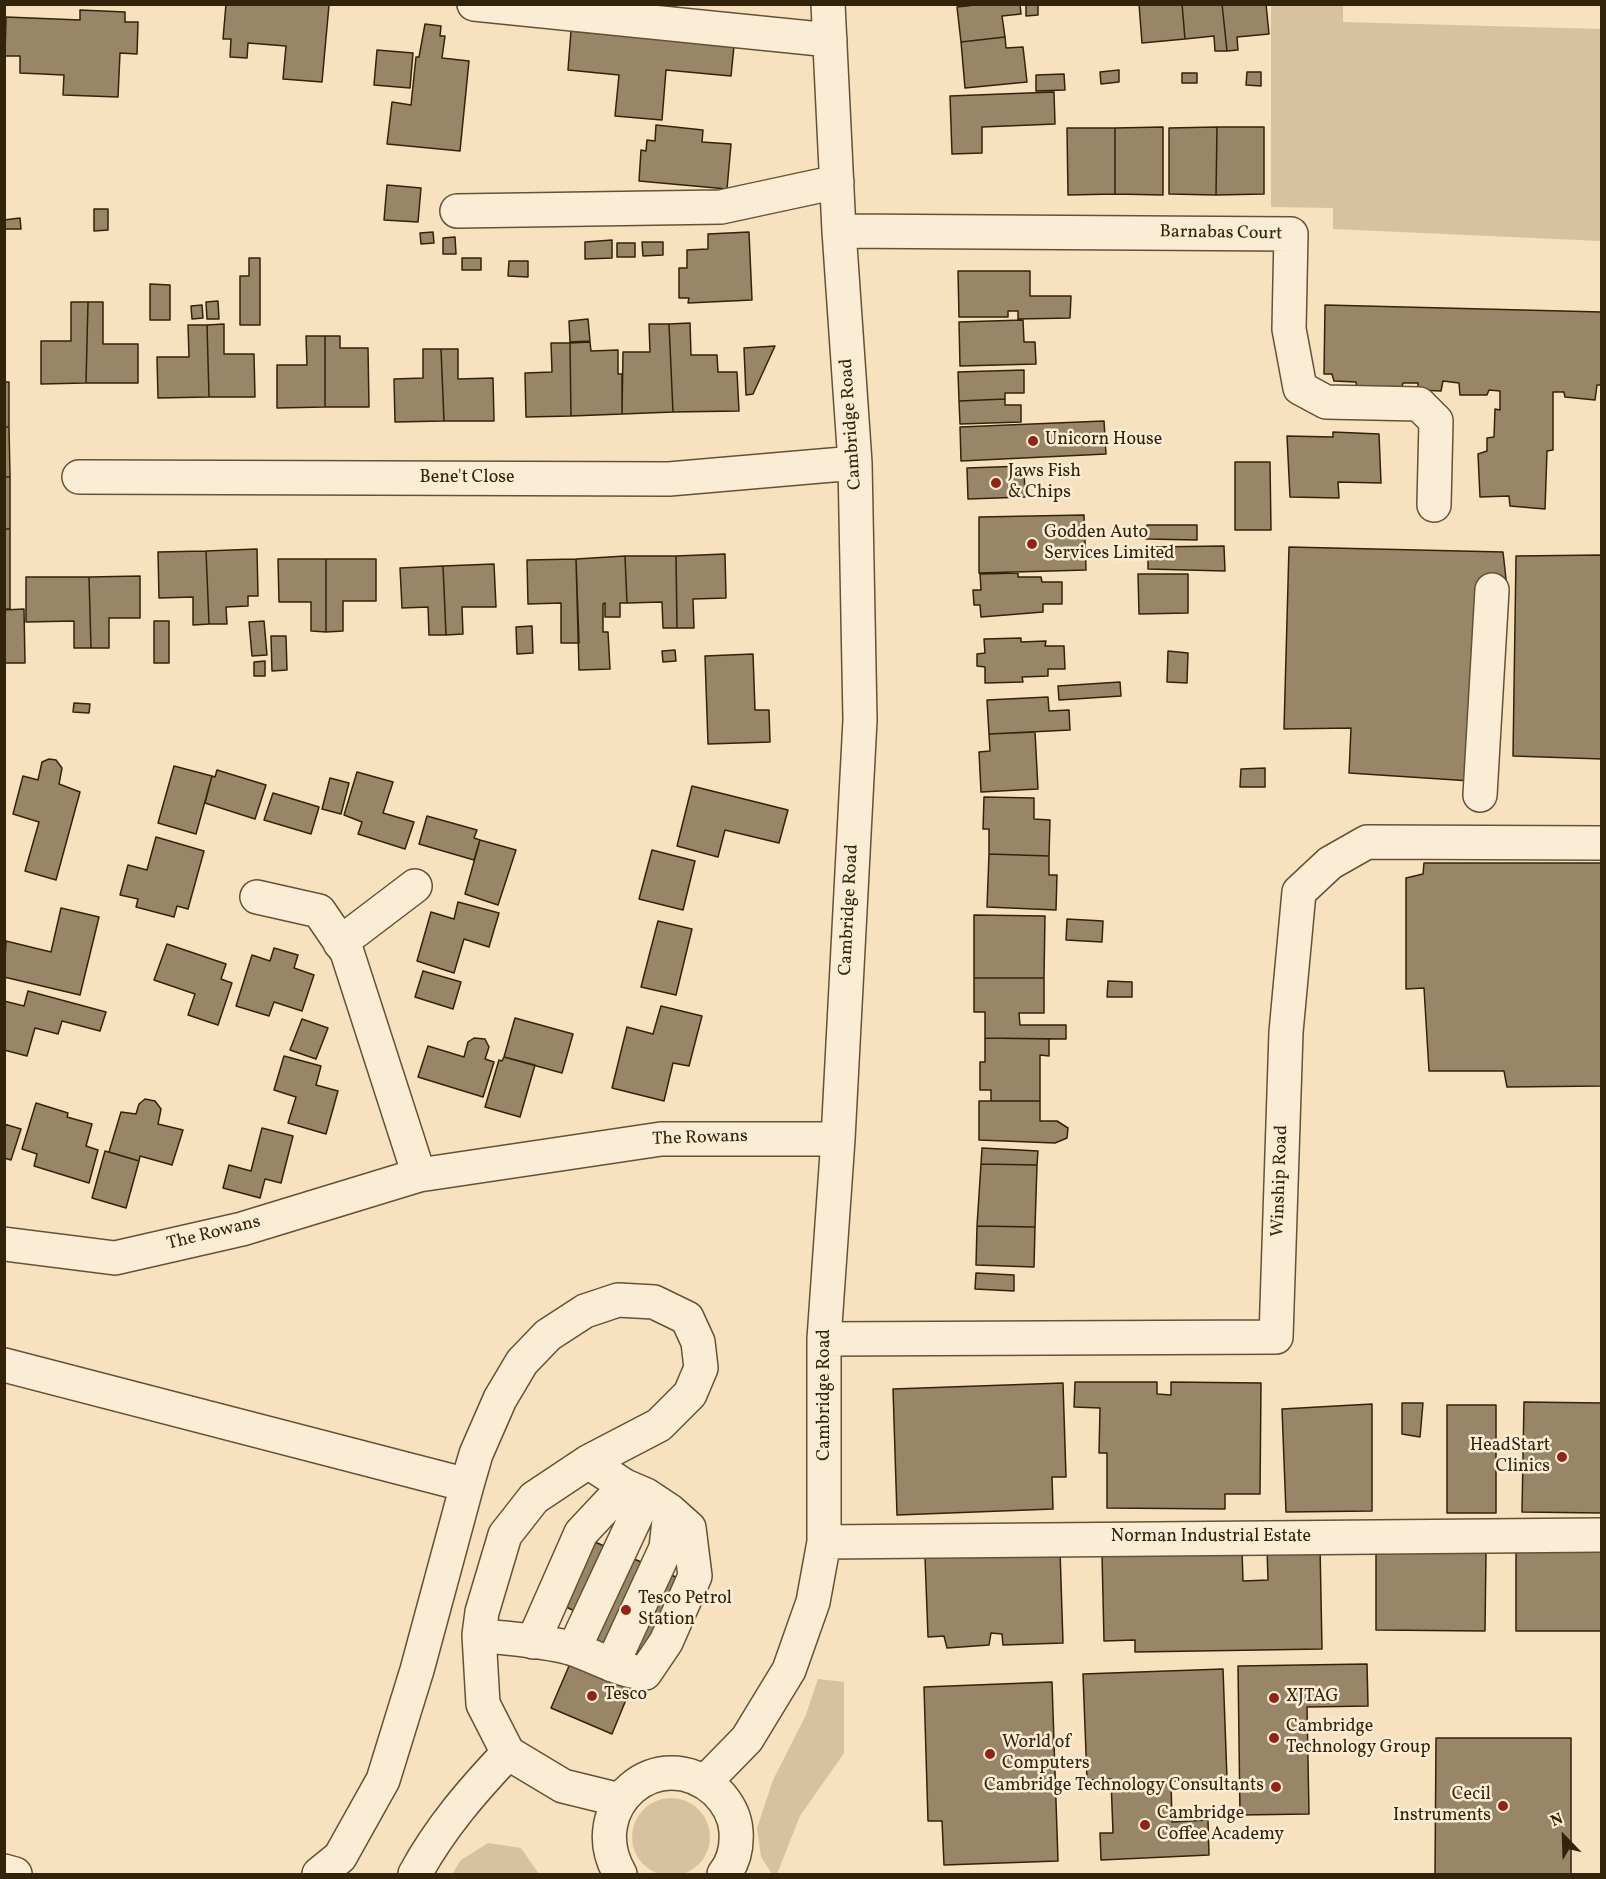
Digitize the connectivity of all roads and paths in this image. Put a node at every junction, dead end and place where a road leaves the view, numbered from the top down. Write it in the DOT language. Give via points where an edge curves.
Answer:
graph roads {
  1 [pos="474,4"];
  2 [pos="828,4"];
  3 [pos="830,40"];
  4 [pos="837,182"];
  5 [pos="457,211"];
  6 [pos="839,231"];
  7 [pos="855,463"];
  8 [pos="79,477"];
  9 [pos="1434,506"];
  10 [pos="1492,590"];
  11 [pos="1480,795"];
  12 [pos="1602,843"];
  13 [pos="415,886"];
  14 [pos="257,897"];
  15 [pos="340,943"];
  16 [pos="838,1139"];
  17 [pos="419,1175"];
  18 [pos="4,1244"];
  19 [pos="824,1339"];
  20 [pos="4,1365"];
  21 [pos="481,1462"];
  22 [pos="588,1462"];
  23 [pos="647,1497"];
  24 [pos="1599,1535"];
  25 [pos="824,1542"];
  26 [pos="479,1635"];
  27 [pos="533,1642"];
  28 [pos="574,1649"];
  29 [pos="508,1753"];
  30 [pos="705,1782"];
  31 [pos="620,1800"];
  32 [pos="4,1872"];
  33 [pos="730,1873"];
  34 [pos="15,1875"];
  35 [pos="319,1875"];
  36 [pos="415,1875"];
  37 [pos="620,1875"];
  1 -- 3 [label="street"];
  2 -- 3 [label="street, Cambridge Road"];
  3 -- 4 [label="street, Cambridge Road"];
  4 -- 5 [label="street" via="721,207"];
  4 -- 6 [label="street, Cambridge Road"];
  6 -- 7 [label="street, Cambridge Road"];
  6 -- 9 [label="street, Barnabas Court" via="1292,234 1289,329 1300,388 1326,402 1419,404 1436,421"];
  7 -- 8 [label="street, Bene't Close" via="669,479"];
  7 -- 16 [label="street, Cambridge Road" via="860,720"];
  10 -- 11 [label="street"];
  12 -- 19 [label="street, Winship Road" via="1367,842 1330,863 1299,892 1286,1032 1276,1338"];
  13 -- 15 [label="street"];
  14 -- 15 [label="street" via="319,911"];
  15 -- 17 [label="street" via="351,963"];
  16 -- 17 [label="street, The Rowans" via="661,1139"];
  16 -- 19 [label="street, Cambridge Road"];
  17 -- 18 [label="street, The Rowans" via="242,1229 115,1258"];
  19 -- 25 [label="street, Cambridge Road"];
  20 -- 21 [label="street"];
  21 -- 22 [label="street" via="500,1399 522,1362 538,1344 573,1333 585,1311 618,1300 654,1302 687,1318 698,1342 701,1368 690,1394 659,1425"];
  21 -- 35 [label="street" via="383,1780 340,1857"];
  22 -- 23 [label="street"];
  22 -- 26 [label="street" via="534,1498 505,1535"];
  23 -- 27 [label="street" via="581,1533"];
  23 -- 28 [label="street"];
  23 -- 28 [label="street" via="689,1528 694,1576 666,1642 645,1673 627,1672"];
  24 -- 25 [label="street, Norman Industrial Estate"];
  25 -- 30 [label="street, Cambridge Road" via="813,1602 789,1670 747,1739"];
  26 -- 27 [label="street"];
  26 -- 29 [label="street" via="483,1704"];
  27 -- 28 [label="street"];
  29 -- 31 [label="street" via="563,1786"];
  29 -- 36 [label="street" via="434,1839"];
  30 -- 31 [label="street" via="683,1774 659,1775 637,1784"];
  30 -- 33 [label="street" via="724,1799 735,1821 736,1847"];
  31 -- 37 [label="street" via="609,1827 610,1857"];
  32 -- 34 [label="street"];
}
